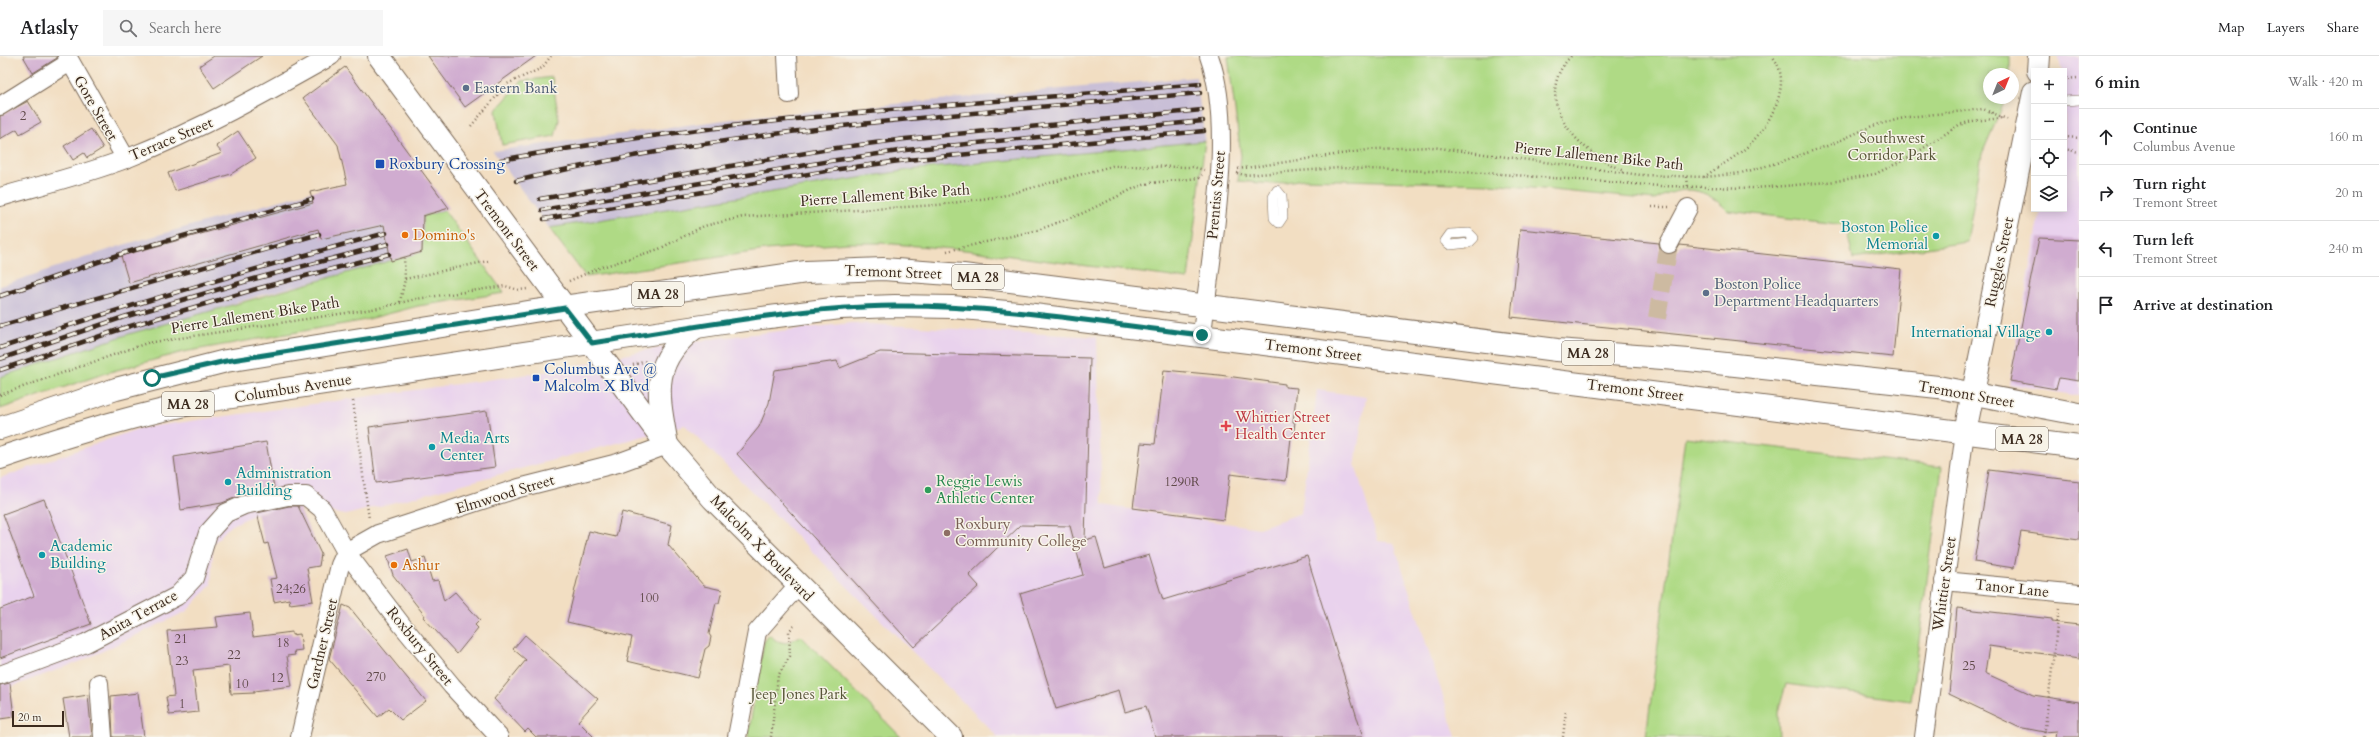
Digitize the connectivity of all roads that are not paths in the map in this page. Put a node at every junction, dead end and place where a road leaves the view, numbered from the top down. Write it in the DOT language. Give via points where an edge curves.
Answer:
graph roads {
  1 [pos="331,56"];
  2 [pos="379,56"];
  3 [pos="787,56"];
  4 [pos="1209,56"];
  5 [pos="2039,56"];
  6 [pos="69,59"];
  7 [pos="2038,68"];
  8 [pos="789,94"];
  9 [pos="2079,100"];
  10 [pos="2067,101"];
  11 [pos="2032,104"];
  12 [pos="0,106"];
  13 [pos="126,159"];
  14 [pos="0,197"];
  15 [pos="1688,208"];
  16 [pos="1669,244"];
  17 [pos="1205,307"];
  18 [pos="565,308"];
  19 [pos="696,327"];
  20 [pos="1202,335"];
  21 [pos="592,343"];
  22 [pos="1972,394"];
  23 [pos="2079,414"];
  24 [pos="0,428"];
  25 [pos="1965,432"];
  26 [pos="667,445"];
  27 [pos="2079,447"];
  28 [pos="0,458"];
  29 [pos="346,552"];
  30 [pos="1944,581"];
  31 [pos="798,585"];
  32 [pos="2079,594"];
  33 [pos="0,675"];
  34 [pos="99,682"];
  35 [pos="103,737"];
  36 [pos="300,737"];
  37 [pos="499,737"];
  38 [pos="737,737"];
  39 [pos="951,737"];
  40 [pos="1924,737"];
  1 -- 13 [label="street, Terrace Street" via="212,122"];
  2 -- 18 [label="main road, Tremont Street"];
  3 -- 8 [label="street"];
  4 -- 17 [label="street, Prentiss Street" via="1215,77 1220,116 1220,171"];
  5 -- 7 [label="main road"];
  6 -- 12 [label="street"];
  6 -- 13 [label="street, Gore Street"];
  9 -- 10 [label="lane"];
  11 -- 22 [label="main road, Ruggles Street"];
  13 -- 14 [label="street, Terrace Street"];
  15 -- 16 [label="street"];
  17 -- 18 [label="main road, Tremont Street / MA 28" via="963,275 883,269 806,272"];
  17 -- 20 [label="street, Prentiss Street"];
  17 -- 22 [label="main road, Tremont Street / MA 28" via="1550,349 1800,371 1938,387"];
  18 -- 21 [label="main road, Tremont Street"];
  18 -- 24 [label="main road, MA 28" via="226,361 137,382"];
  19 -- 20 [label="main road, Tremont Street / MA 28" via="840,308 902,306 952,307 1018,313"];
  19 -- 21 [label="main road, Tremont Street / MA 28"];
  19 -- 26 [label="main road" via="672,349 660,373 659,397"];
  20 -- 25 [label="main road, Tremont Street / MA 28"];
  21 -- 26 [label="main road, Malcolm X Boulevard"];
  21 -- 28 [label="main road, Columbus Avenue / MA 28" via="180,406 104,424"];
  22 -- 23 [label="main road, Tremont Street / MA 28"];
  22 -- 25 [label="main road, Ruggles Street"];
  25 -- 27 [label="main road, Tremont Street / MA 28"];
  25 -- 30 [label="street, Whittier Street"];
  26 -- 29 [label="street, Elmwood Street" via="618,463 518,488 372,537"];
  26 -- 31 [label="main road, Malcolm X Boulevard" via="713,499"];
  29 -- 33 [label="street, Anita Terrace" via="322,509 306,496 288,496 244,505 226,513 208,533 194,578 177,596 86,644"];
  29 -- 36 [label="street, Gardner Street" via="340,565"];
  29 -- 37 [label="street, Roxbury Street" via="452,686"];
  30 -- 32 [label="street, Tanor Lane"];
  30 -- 40 [label="street, Whittier Street"];
  31 -- 38 [label="street" via="756,632"];
  31 -- 39 [label="main road, Malcolm X Boulevard"];
  34 -- 35 [label="street"];
}
